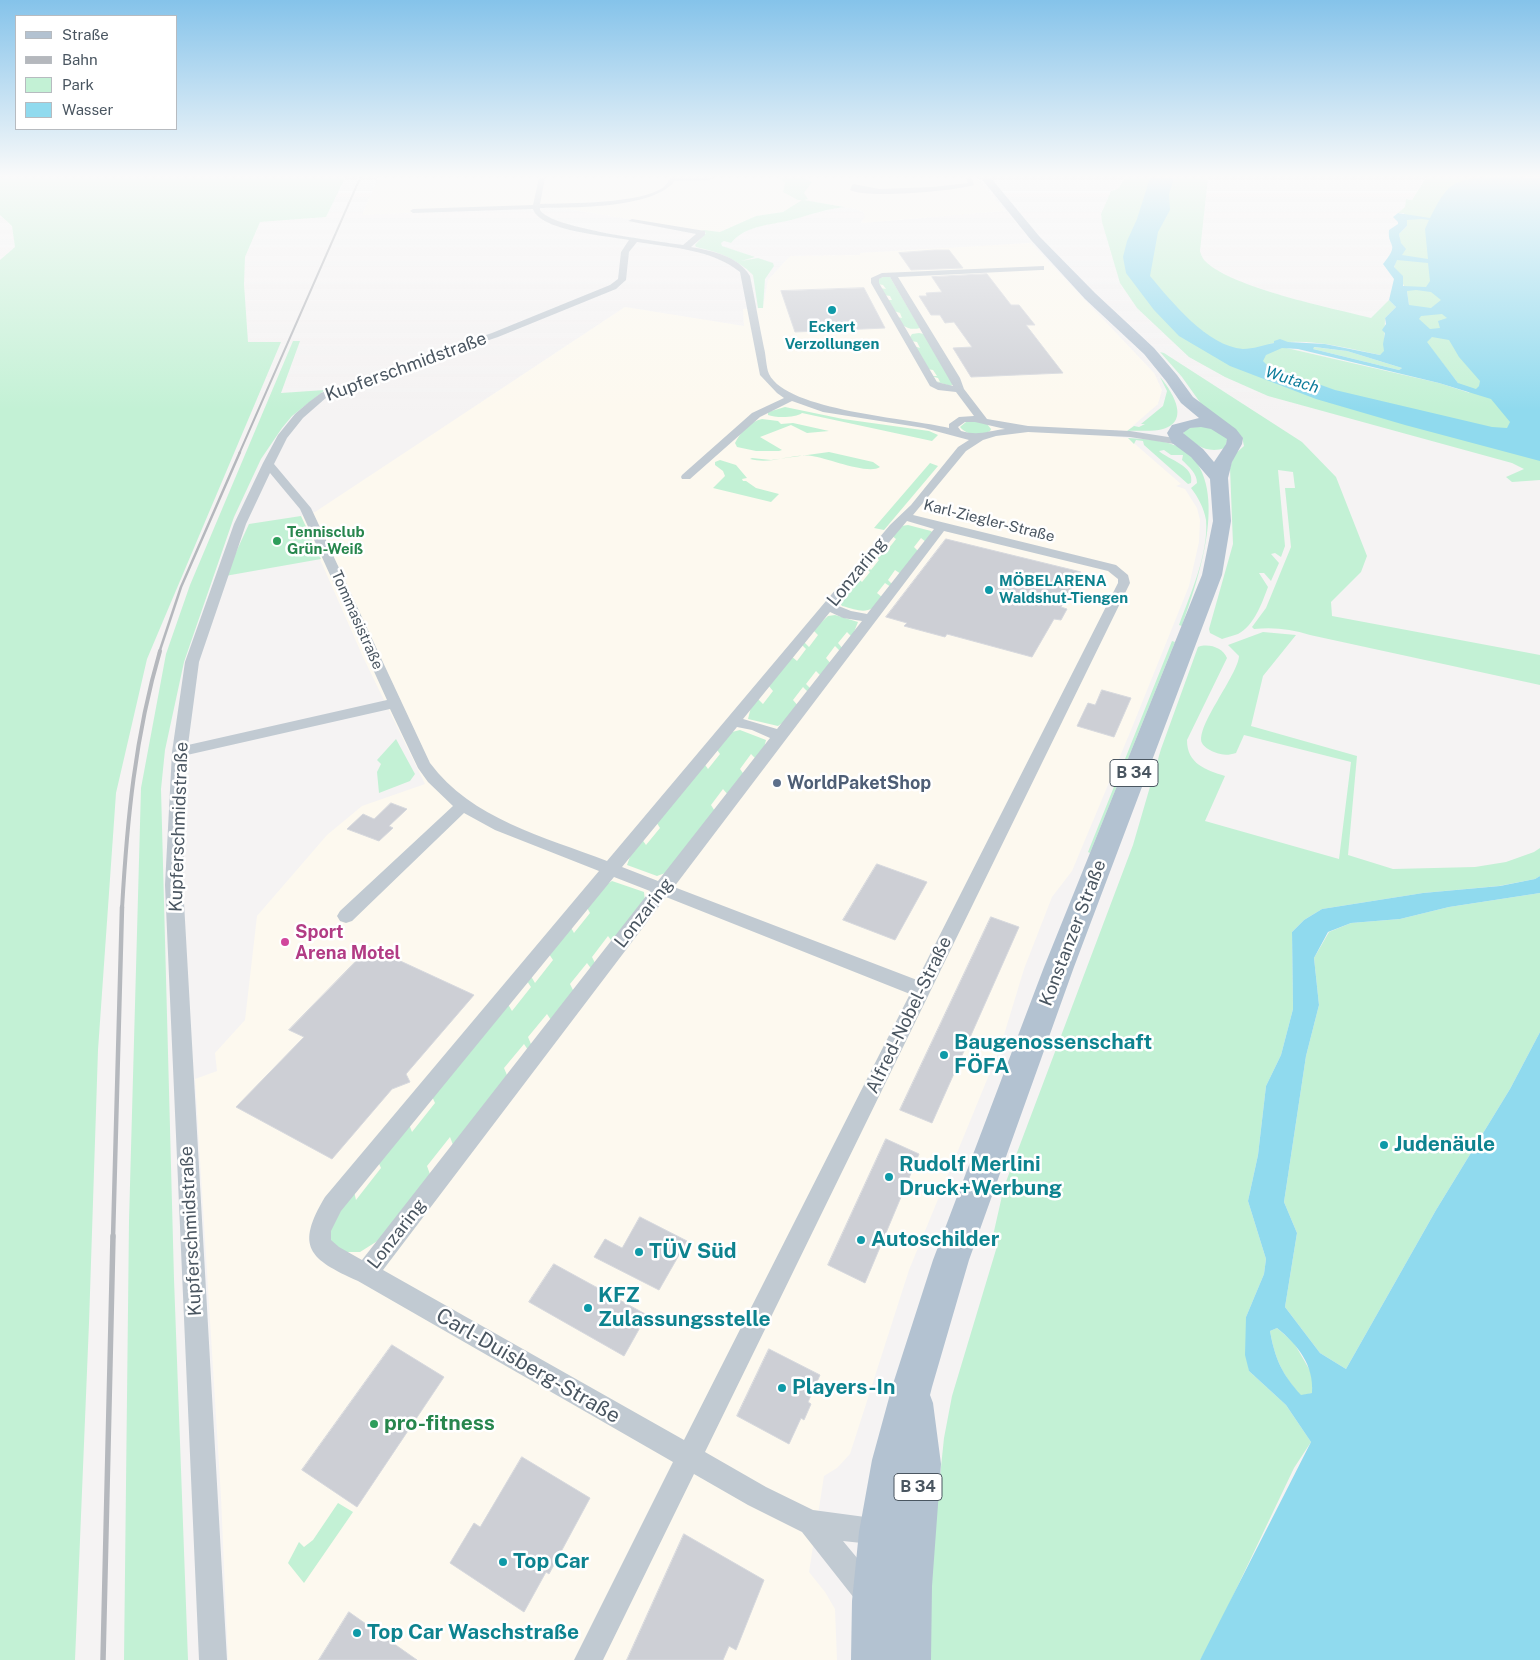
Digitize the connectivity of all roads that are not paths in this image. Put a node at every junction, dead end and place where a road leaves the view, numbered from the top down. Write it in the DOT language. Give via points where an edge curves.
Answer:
graph roads {
  1 [pos="623,255"];
  2 [pos="717,255"];
  3 [pos="1051,255"];
  4 [pos="1016,269"];
  5 [pos="893,275"];
  6 [pos="927,330"];
  7 [pos="904,332"];
  8 [pos="959,389"];
  9 [pos="791,398"];
  10 [pos="1187,400"];
  11 [pos="970,405"];
  12 [pos="983,420"];
  13 [pos="924,425"];
  14 [pos="958,427"];
  15 [pos="1221,427"];
  16 [pos="994,429"];
  17 [pos="1130,434"];
  18 [pos="1183,435"];
  19 [pos="979,438"];
  20 [pos="962,449"];
  21 [pos="1230,450"];
  22 [pos="268,463"];
  23 [pos="686,477"];
  24 [pos="1218,478"];
  25 [pos="906,517"];
  26 [pos="941,527"];
  27 [pos="1120,572"];
  28 [pos="830,607"];
  29 [pos="871,618"];
  30 [pos="395,703"];
  31 [pos="733,722"];
  32 [pos="779,737"];
  33 [pos="180,752"];
  34 [pos="463,806"];
  35 [pos="611,868"];
  36 [pos="662,889"];
  37 [pos="346,916"];
  38 [pos="921,990"];
  39 [pos="366,1273"];
  40 [pos="912,1387"];
  41 [pos="690,1458"];
  42 [pos="811,1523"];
  43 [pos="881,1532"];
  44 [pos="892,1594"];
  45 [pos="213,1660"];
  46 [pos="588,1660"];
  47 [pos="874,1660"];
  48 [pos="908,1660"];
  1 -- 22 [label="street, Kupferschmidstraße" via="622,280 613,286 495,335 324,395 299,416 282,437"];
  2 -- 9 [label="street" via="743,270 749,284 764,375"];
  3 -- 10 [label="main road" via="1118,325 1150,352"];
  4 -- 5 [label="street"];
  5 -- 6 [label="street"];
  5 -- 7 [label="street" via="878,276 875,283"];
  6 -- 7 [label="street"];
  6 -- 8 [label="street"];
  7 -- 8 [label="street" via="933,384"];
  8 -- 11 [label="street"];
  9 -- 13 [label="street" via="841,412"];
  9 -- 23 [label="street" via="756,415"];
  10 -- 15 [label="main road"];
  10 -- 18 [label="main road"];
  11 -- 12 [label="street"];
  11 -- 14 [label="street"];
  12 -- 14 [label="street"];
  12 -- 16 [label="street"];
  13 -- 14 [label="street"];
  14 -- 19 [label="street"];
  14 -- 20 [label="street"];
  15 -- 18 [label="main road" via="1203,422"];
  15 -- 21 [label="main road" via="1235,438"];
  16 -- 17 [label="street"];
  16 -- 19 [label="street"];
  17 -- 18 [label="street"];
  17 -- 18 [label="street" via="1158,432"];
  18 -- 21 [label="main road" via="1212,452"];
  18 -- 24 [label="main road"];
  19 -- 20 [label="street, Karl-Ziegler-Straße"];
  20 -- 25 [label="street, Karl-Ziegler-Straße"];
  21 -- 24 [label="main road, Konstanzer Straße / B 34"];
  22 -- 30 [label="street, Tommasistraße" via="305,508"];
  22 -- 33 [label="street, Kupferschmidstraße" via="240,524 192,662"];
  24 -- 40 [label="main road, Konstanzer Straße / B 34" via="1222,521 1212,575 1060,967 952,1260"];
  25 -- 26 [label="street, Karl-Ziegler-Straße"];
  25 -- 28 [label="street, Lonzaring" via="894,527"];
  26 -- 27 [label="street, Karl-Ziegler-Straße"];
  26 -- 29 [label="street, Lonzaring"];
  27 -- 38 [label="street, Alfred-Nobel-Straße" via="1124,583"];
  28 -- 29 [label="street" via="848,615"];
  28 -- 31 [label="street, Lonzaring"];
  29 -- 32 [label="street, Lonzaring"];
  30 -- 33 [label="street"];
  30 -- 34 [label="street, Tommasistraße" via="422,764"];
  31 -- 32 [label="street" via="759,726"];
  31 -- 35 [label="street, Lonzaring"];
  32 -- 36 [label="street, Lonzaring"];
  33 -- 45 [label="street, Kupferschmidstraße" via="174,885"];
  34 -- 35 [label="street, Tommasistraße" via="501,826"];
  34 -- 37 [label="street"];
  35 -- 36 [label="street, Tommasistraße"];
  35 -- 39 [label="street, Lonzaring" via="322,1220 318,1234 322,1246 334,1258"];
  36 -- 38 [label="street, Tommasistraße"];
  36 -- 39 [label="street, Lonzaring"];
  38 -- 41 [label="street, Alfred-Nobel-Straße"];
  39 -- 41 [label="street, Carl-Duisberg-Straße"];
  40 -- 43 [label="main road, Konstanzer Straße / B 34" via="893,1460"];
  40 -- 44 [label="main road, Konstanzer Straße / B 34" via="920,1464"];
  41 -- 42 [label="street, Carl-Duisberg-Straße"];
  41 -- 46 [label="street"];
  42 -- 43 [label="street, Carl-Duisberg-Straße"];
  42 -- 44 [label="street, Carl-Duisberg-Straße"];
  43 -- 44 [label="main road, Konstanzer Straße / B 34"];
  44 -- 47 [label="main road, Konstanzer Straße / B 34"];
  44 -- 48 [label="main road, Konstanzer Straße / B 34"];
}
